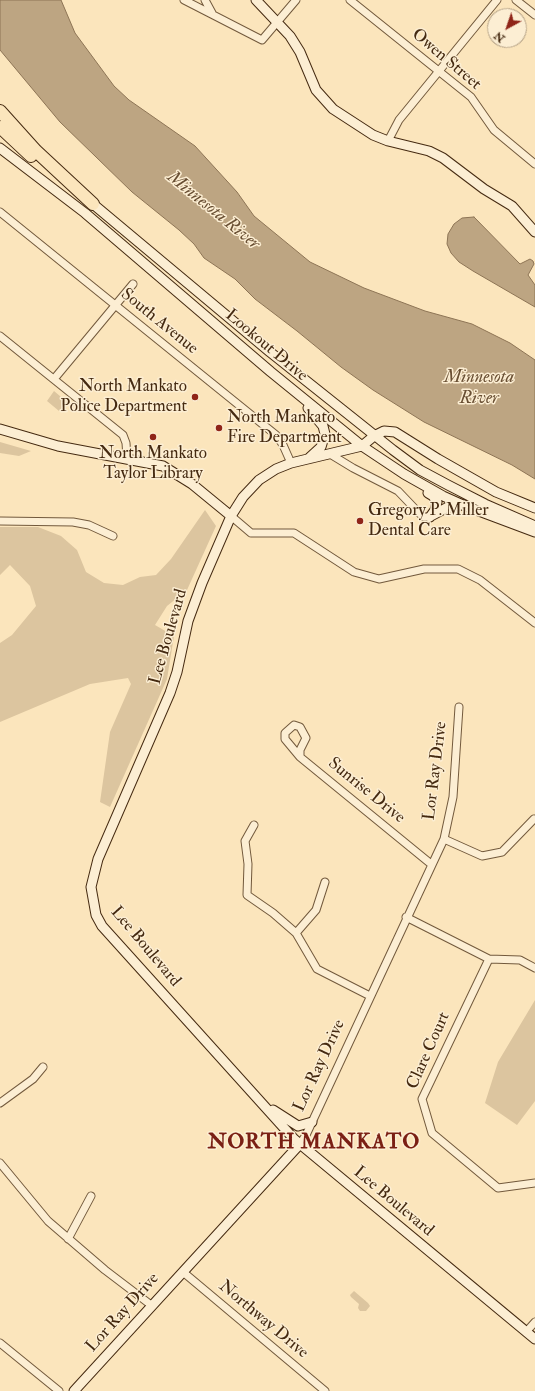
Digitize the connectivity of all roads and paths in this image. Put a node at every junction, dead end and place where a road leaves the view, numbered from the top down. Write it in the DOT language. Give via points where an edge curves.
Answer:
graph roads {
  1 [pos="184,0"];
  2 [pos="205,0"];
  3 [pos="256,0"];
  4 [pos="296,0"];
  5 [pos="350,0"];
  6 [pos="497,0"];
  7 [pos="516,0"];
  8 [pos="535,15"];
  9 [pos="215,16"];
  10 [pos="277,22"];
  11 [pos="439,72"];
  12 [pos="0,111"];
  13 [pos="0,127"];
  14 [pos="388,141"];
  15 [pos="0,148"];
  16 [pos="535,164"];
  17 [pos="93,204"];
  18 [pos="0,212"];
  19 [pos="535,232"];
  20 [pos="133,284"];
  21 [pos="115,306"];
  22 [pos="0,336"];
  23 [pos="271,372"];
  24 [pos="54,379"];
  25 [pos="0,429"];
  26 [pos="374,436"];
  27 [pos="362,446"];
  28 [pos="330,454"];
  29 [pos="127,458"];
  30 [pos="308,458"];
  31 [pos="384,462"];
  32 [pos="291,463"];
  33 [pos="463,505"];
  34 [pos="535,508"];
  35 [pos="231,516"];
  36 [pos="430,517"];
  37 [pos="0,521"];
  38 [pos="535,526"];
  39 [pos="535,532"];
  40 [pos="113,536"];
  41 [pos="535,623"];
  42 [pos="459,707"];
  43 [pos="300,757"];
  44 [pos="534,819"];
  45 [pos="254,825"];
  46 [pos="444,839"];
  47 [pos="431,864"];
  48 [pos="325,882"];
  49 [pos="406,918"];
  50 [pos="296,933"];
  51 [pos="489,959"];
  52 [pos="535,968"];
  53 [pos="370,996"];
  54 [pos="43,1067"];
  55 [pos="260,1099"];
  56 [pos="0,1103"];
  57 [pos="312,1122"];
  58 [pos="300,1144"];
  59 [pos="0,1163"];
  60 [pos="535,1183"];
  61 [pos="91,1196"];
  62 [pos="68,1240"];
  63 [pos="183,1272"];
  64 [pos="151,1305"];
  65 [pos="535,1322"];
  66 [pos="526,1332"];
  67 [pos="535,1339"];
  68 [pos="0,1343"];
  69 [pos="59,1391"];
  70 [pos="74,1391"];
  71 [pos="325,1391"];
  1 -- 9 [label="street"];
  2 -- 9 [label="street"];
  3 -- 10 [label="main road"];
  4 -- 10 [label="street"];
  5 -- 11 [label="street, Owen Street"];
  6 -- 11 [label="street"];
  7 -- 8 [label="street"];
  9 -- 10 [label="street" via="262,40"];
  10 -- 14 [label="main road" via="296,44 316,90 327,103 373,135"];
  11 -- 14 [label="street" via="399,120"];
  11 -- 16 [label="street, Owen Street" via="471,97 494,130"];
  12 -- 17 [label="highway" via="36,151"];
  13 -- 17 [label="highway" via="52,175"];
  14 -- 19 [label="main road" via="422,149 443,158 484,190 512,206"];
  15 -- 23 [label="main road, Lookout Drive" via="85,213"];
  17 -- 26 [label="main road, Lookout Drive"];
  18 -- 21 [label="street, South Avenue"];
  20 -- 21 [label="street"];
  21 -- 24 [label="street"];
  21 -- 32 [label="street, South Avenue" via="276,435 284,445"];
  22 -- 24 [label="street"];
  23 -- 27 [label="main road, Lookout Drive"];
  23 -- 30 [label="main road" via="315,415 322,426 324,441"];
  24 -- 29 [label="street" via="123,435"];
  25 -- 29 [label="main road" via="58,446"];
  26 -- 27 [label="main road, Lee Boulevard"];
  26 -- 34 [label="main road" via="384,431 395,432 496,492"];
  26 -- 38 [label="main road, Lookout Drive" via="420,470 485,504"];
  27 -- 28 [label="main road, Lee Boulevard"];
  27 -- 31 [label="main road, Lookout Drive"];
  28 -- 30 [label="main road, Lee Boulevard"];
  28 -- 36 [label="street" via="398,491 420,514"];
  29 -- 35 [label="main road" via="163,466"];
  30 -- 32 [label="main road, Lee Boulevard"];
  31 -- 33 [label="main road, Lookout Drive"];
  31 -- 36 [label="main road" via="402,478 436,498 435,510"];
  32 -- 35 [label="main road, Lee Boulevard" via="259,480 242,497"];
  33 -- 36 [label="main road" via="448,507"];
  33 -- 39 [label="main road, Lookout Drive"];
  35 -- 41 [label="street" via="251,533 294,533 354,572 379,579 424,569 458,569 480,580"];
  35 -- 55 [label="main road, Lee Boulevard" via="193,604 170,693 98,859 91,887 96,915 102,926"];
  37 -- 40 [label="street" via="73,522 90,525"];
  42 -- 46 [label="street, Lor Ray Drive" via="453,797"];
  43 -- 47 [label="street, Sunrise Drive"];
  44 -- 46 [label="street" via="502,852 482,856"];
  45 -- 50 [label="street" via="245,841 248,864 247,895"];
  46 -- 47 [label="street, Lor Ray Drive"];
  47 -- 49 [label="street, Lor Ray Drive"];
  48 -- 50 [label="street" via="316,910"];
  49 -- 51 [label="street"];
  49 -- 53 [label="street, Lor Ray Drive"];
  50 -- 53 [label="street" via="317,969"];
  51 -- 52 [label="street" via="520,960"];
  51 -- 60 [label="street, Clare Court" via="422,1099 432,1133 498,1188"];
  53 -- 57 [label="street, Lor Ray Drive"];
  54 -- 56 [label="street" via="34,1079"];
  55 -- 57 [label="main road" via="298,1126"];
  55 -- 58 [label="main road, Lee Boulevard"];
  57 -- 58 [label="street, Lor Ray Drive"];
  58 -- 63 [label="main road, Lor Ray Drive"];
  58 -- 66 [label="main road, Lee Boulevard"];
  59 -- 62 [label="street" via="48,1221"];
  61 -- 62 [label="street"];
  62 -- 64 [label="street"];
  63 -- 64 [label="main road, Lor Ray Drive"];
  63 -- 71 [label="street, Northway Drive"];
  64 -- 70 [label="main road, Lor Ray Drive"];
  65 -- 66 [label="street"];
  66 -- 67 [label="main road, Lee Boulevard"];
  68 -- 69 [label="street"];
}
